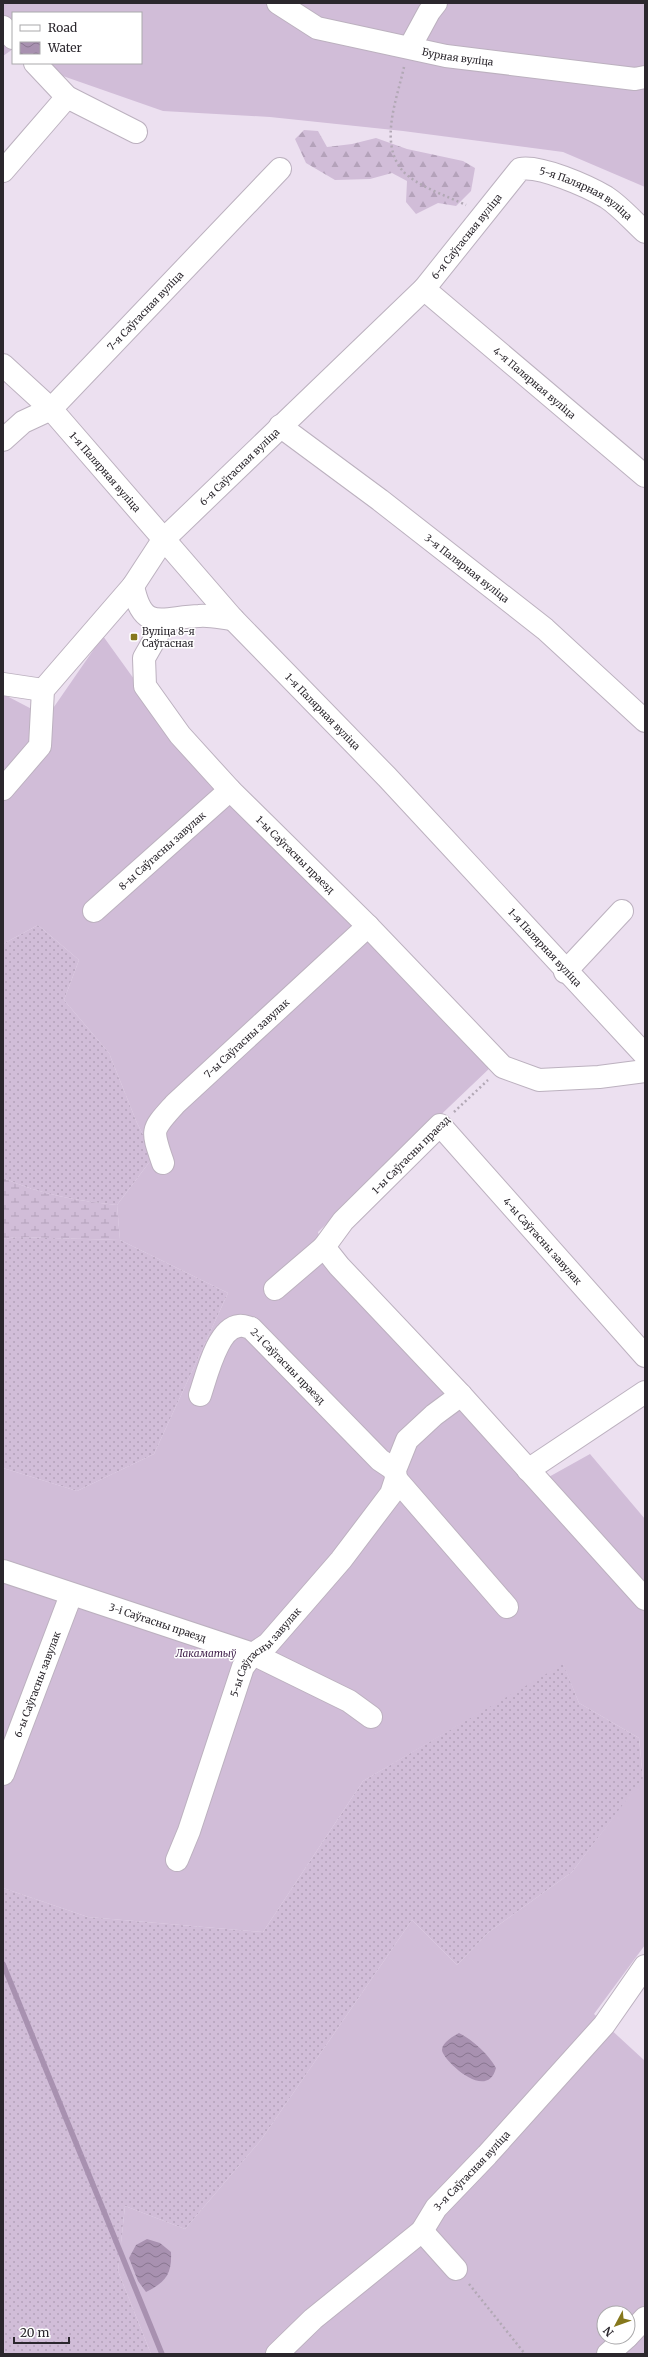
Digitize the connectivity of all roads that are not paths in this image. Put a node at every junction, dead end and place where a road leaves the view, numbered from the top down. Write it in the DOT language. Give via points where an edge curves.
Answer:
graph roads {
  1 [pos="278,3"];
  2 [pos="436,3"];
  3 [pos="3,27"];
  4 [pos="12,37"];
  5 [pos="410,47"];
  6 [pos="36,64"];
  7 [pos="645,77"];
  8 [pos="67,97"];
  9 [pos="136,132"];
  10 [pos="280,169"];
  11 [pos="520,169"];
  12 [pos="3,171"];
  13 [pos="645,232"];
  14 [pos="424,289"];
  15 [pos="3,366"];
  16 [pos="51,409"];
  17 [pos="280,426"];
  18 [pos="3,440"];
  19 [pos="645,476"];
  20 [pos="163,540"];
  21 [pos="133,586"];
  22 [pos="233,619"];
  23 [pos="165,621"];
  24 [pos="3,684"];
  25 [pos="43,690"];
  26 [pos="645,721"];
  27 [pos="3,789"];
  28 [pos="230,790"];
  29 [pos="94,911"];
  30 [pos="622,911"];
  31 [pos="368,926"];
  32 [pos="565,972"];
  33 [pos="645,1056"];
  34 [pos="645,1071"];
  35 [pos="440,1125"];
  36 [pos="163,1163"];
  37 [pos="324,1247"];
  38 [pos="275,1289"];
  39 [pos="645,1356"];
  40 [pos="645,1392"];
  41 [pos="200,1395"];
  42 [pos="461,1395"];
  43 [pos="528,1470"];
  44 [pos="396,1474"];
  45 [pos="3,1571"];
  46 [pos="71,1595"];
  47 [pos="645,1600"];
  48 [pos="508,1607"];
  49 [pos="253,1654"];
  50 [pos="371,1717"];
  51 [pos="3,1774"];
  52 [pos="177,1860"];
  53 [pos="645,1966"];
  54 [pos="422,2231"];
  55 [pos="456,2269"];
  56 [pos="645,2318"];
  57 [pos="636,2327"];
  58 [pos="618,2345"];
  59 [pos="277,2354"];
  60 [pos="608,2354"];
  1 -- 5 [label="street, Бурная вуліца" via="317,28"];
  2 -- 5 [label="street"];
  3 -- 4 [label="street"];
  5 -- 7 [label="street, Бурная вуліца" via="446,56 635,80"];
  6 -- 8 [label="street"];
  8 -- 9 [label="street"];
  8 -- 12 [label="street"];
  10 -- 16 [label="street, 7-я Саўгасная вуліца"];
  11 -- 13 [label="street, 5-я Палярная вуліца" via="529,167 545,171 606,198"];
  11 -- 14 [label="street, 6-я Саўгасная вуліца"];
  14 -- 17 [label="street, 6-я Саўгасная вуліца"];
  14 -- 19 [label="street, 4-я Палярная вуліца"];
  15 -- 16 [label="street, 1-я Палярная вуліца"];
  16 -- 18 [label="street, 7-я Саўгасная вуліца" via="23,422"];
  16 -- 20 [label="street, 1-я Палярная вуліца"];
  17 -- 20 [label="street, 6-я Саўгасная вуліца"];
  17 -- 26 [label="street, 3-я Палярная вуліца" via="380,500 544,629"];
  20 -- 21 [label="street, 6-я Саўгасная вуліца"];
  20 -- 22 [label="street, 1-я Палярная вуліца"];
  21 -- 23 [label="street" via="137,605 149,617"];
  21 -- 25 [label="street, 6-я Саўгасная вуліца"];
  22 -- 23 [label="street" via="199,616"];
  22 -- 32 [label="street, 1-я Палярная вуліца" via="387,777"];
  23 -- 28 [label="street, 1-ы Саўгасны праезд" via="144,658 145,686 180,735"];
  24 -- 25 [label="street"];
  25 -- 27 [label="street" via="40,746"];
  28 -- 29 [label="street, 8-ы Саўгасны завулак"];
  28 -- 31 [label="street, 1-ы Саўгасны праезд"];
  30 -- 32 [label="street"];
  31 -- 34 [label="street, 1-ы Саўгасны праезд" via="503,1067 539,1080 599,1077"];
  31 -- 36 [label="street, 7-ы Саўгасны завулак" via="175,1104 155,1126 153,1135"];
  32 -- 33 [label="street, 1-я Палярная вуліца"];
  35 -- 37 [label="street, 1-ы Саўгасны праезд" via="344,1222"];
  35 -- 39 [label="street, 4-ы Саўгасны завулак"];
  37 -- 38 [label="street, 1-ы Саўгасны праезд"];
  37 -- 42 [label="street"];
  40 -- 43 [label="street"];
  41 -- 44 [label="street, 2-і Саўгасны праезд" via="216,1346 228,1331 238,1326 251,1328"];
  42 -- 43 [label="street"];
  42 -- 44 [label="street, 5-ы Саўгасны завулак" via="407,1440"];
  43 -- 47 [label="street"];
  44 -- 48 [label="street, 2-і Саўгасны праезд"];
  44 -- 49 [label="street, 5-ы Саўгасны завулак" via="391,1494 341,1560 268,1644"];
  45 -- 46 [label="street, 3-і Саўгасны праезд"];
  46 -- 49 [label="street, 3-і Саўгасны праезд"];
  46 -- 51 [label="street, 6-ы Саўгасны завулак"];
  49 -- 50 [label="street, 3-і Саўгасны праезд" via="349,1701"];
  49 -- 52 [label="street, 5-ы Саўгасны завулак" via="243,1667"];
  53 -- 54 [label="street, 3-я Саўгасная вуліца" via="604,2025 436,2208"];
  54 -- 55 [label="street"];
  54 -- 59 [label="street, 3-я Саўгасная вуліца" via="313,2319"];
  56 -- 57 [label="street"];
  58 -- 60 [label="street"];
}
